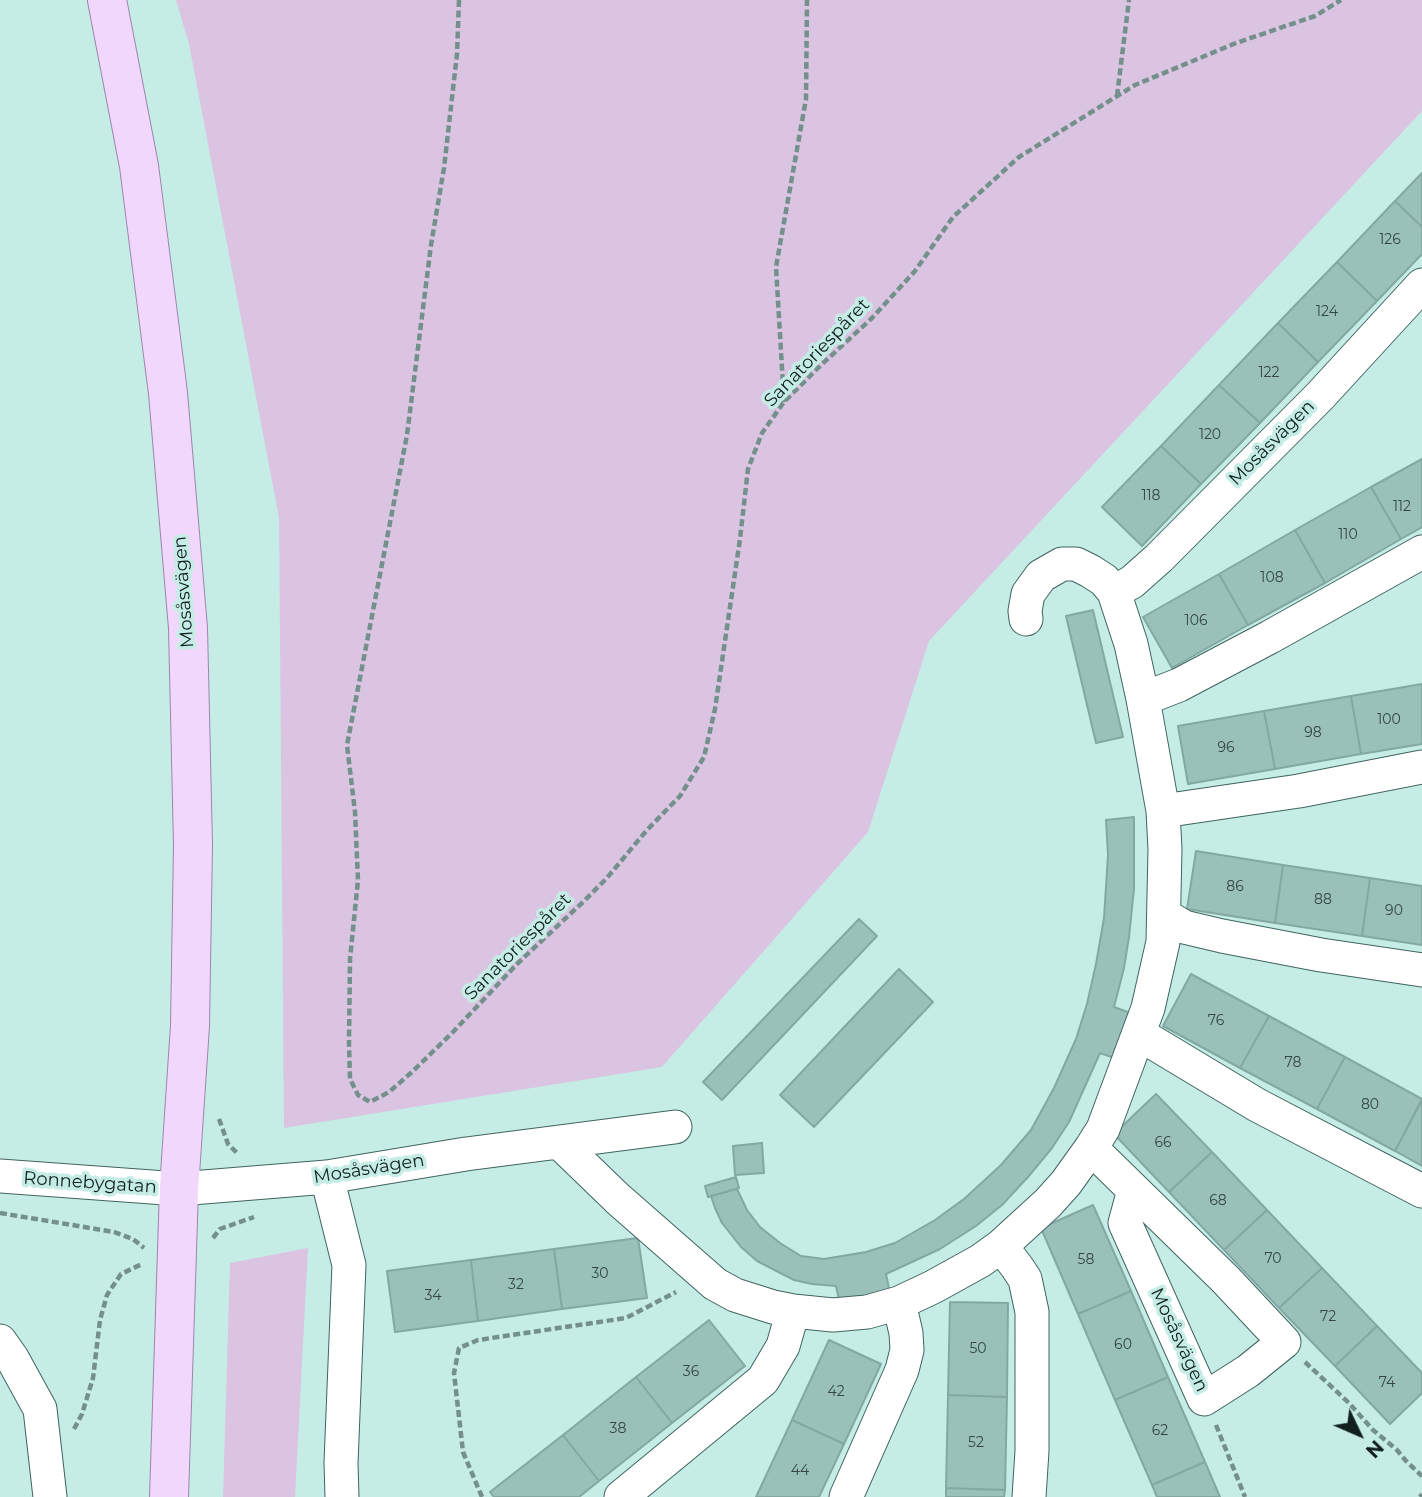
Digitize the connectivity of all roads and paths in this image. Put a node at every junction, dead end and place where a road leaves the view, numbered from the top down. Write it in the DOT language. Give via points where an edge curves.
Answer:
graph roads {
  1 [pos="107,0"];
  2 [pos="459,0"];
  3 [pos="807,0"];
  4 [pos="1129,0"];
  5 [pos="1341,0"];
  6 [pos="1117,97"];
  7 [pos="1422,285"];
  8 [pos="785,402"];
  9 [pos="1422,552"];
  10 [pos="1114,592"];
  11 [pos="1026,619"];
  12 [pos="1143,699"];
  13 [pos="1422,768"];
  14 [pos="1163,811"];
  15 [pos="1164,915"];
  16 [pos="1422,970"];
  17 [pos="1139,1034"];
  18 [pos="675,1127"];
  19 [pos="559,1142"];
  20 [pos="1091,1148"];
  21 [pos="0,1176"];
  22 [pos="327,1177"];
  23 [pos="179,1189"];
  24 [pos="1134,1190"];
  25 [pos="1422,1191"];
  26 [pos="1001,1246"];
  27 [pos="149,1261"];
  28 [pos="706,1277"];
  29 [pos="899,1303"];
  30 [pos="793,1311"];
  31 [pos="0,1340"];
  32 [pos="1284,1342"];
  33 [pos="1204,1399"];
  34 [pos="46,1462"];
  35 [pos="1422,1476"];
  36 [pos="50,1497"];
  37 [pos="169,1497"];
  38 [pos="342,1497"];
  39 [pos="482,1497"];
  40 [pos="621,1497"];
  41 [pos="846,1497"];
  42 [pos="1029,1497"];
  43 [pos="1245,1497"];
  1 -- 23 [label="main road, Mosåsvägen" via="139,166 168,393 188,628 194,845 190,1027"];
  2 -- 8 [label="path, Sanatoriespåret" via="444,167 407,435 347,745 358,880 350,959 349,1043 351,1079 358,1095 370,1102 412,1072 591,894 680,796 704,757 715,709 748,469 762,433"];
  3 -- 8 [label="path" via="806,99 776,267"];
  4 -- 6 [label="path"];
  5 -- 6 [label="path, Sanatoriespåret" via="1315,16 1236,43"];
  6 -- 8 [label="path, Sanatoriespåret" via="1019,157 953,217 915,271"];
  7 -- 10 [label="street, Mosåsvägen" via="1320,396 1159,558"];
  9 -- 12 [label="street" via="1179,685"];
  10 -- 11 [label="street" via="1090,570 1062,564 1041,576 1028,594"];
  10 -- 12 [label="street"];
  12 -- 14 [label="street"];
  13 -- 14 [label="street" via="1299,792"];
  14 -- 15 [label="street"];
  15 -- 16 [label="street" via="1184,927 1222,936"];
  15 -- 17 [label="street" via="1163,942"];
  17 -- 20 [label="street" via="1103,1129"];
  17 -- 25 [label="street" via="1257,1104"];
  18 -- 19 [label="street, Mosåsvägen"];
  19 -- 22 [label="street, Mosåsvägen"];
  19 -- 28 [label="street"];
  20 -- 24 [label="street"];
  20 -- 26 [label="street" via="1048,1203"];
  21 -- 23 [label="street, Ronnebygatan"];
  22 -- 23 [label="street, Mosåsvägen"];
  22 -- 38 [label="street" via="349,1265"];
  23 -- 37 [label="main road, Mosåsvägen"];
  24 -- 32 [label="street"];
  24 -- 33 [label="street, Mosåsvägen" via="1125,1223"];
  26 -- 29 [label="street"];
  26 -- 42 [label="street" via="1024,1279 1032,1312"];
  27 -- 34 [label="path" via="121,1274 107,1294 82,1414 66,1446"];
  28 -- 30 [label="street" via="735,1294"];
  28 -- 39 [label="path" via="626,1318 478,1340 460,1348 454,1373 463,1452"];
  29 -- 30 [label="street" via="833,1315"];
  29 -- 41 [label="street" via="907,1350 902,1370"];
  30 -- 40 [label="street" via="783,1346 763,1380"];
  31 -- 34 [label="street" via="40,1409"];
  32 -- 33 [label="street, Mosåsvägen"];
  32 -- 35 [label="path"];
  33 -- 43 [label="path"];
  34 -- 36 [label="street"];
}
